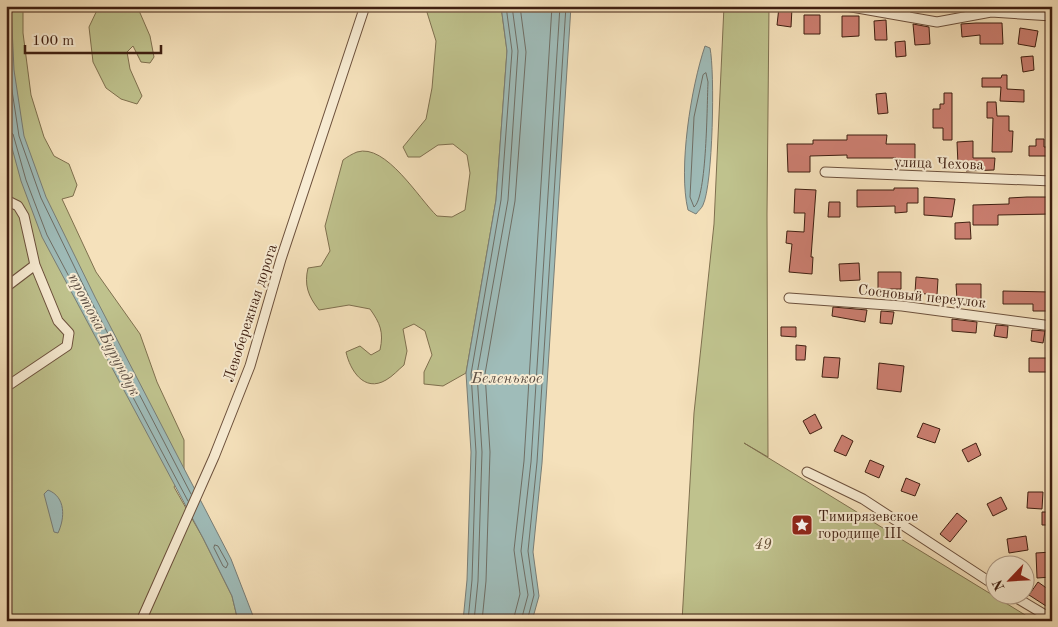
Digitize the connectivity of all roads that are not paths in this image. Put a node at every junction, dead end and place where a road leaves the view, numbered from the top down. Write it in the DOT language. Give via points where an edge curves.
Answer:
graph roads {
  1 [pos="365,6"];
  2 [pos="846,6"];
  3 [pos="908,6"];
  4 [pos="904,16"];
  5 [pos="1052,16"];
  6 [pos="826,172"];
  7 [pos="1052,181"];
  8 [pos="6,200"];
  9 [pos="35,265"];
  10 [pos="6,287"];
  11 [pos="789,298"];
  12 [pos="1052,326"];
  13 [pos="6,387"];
  14 [pos="807,472"];
  15 [pos="986,580"];
  16 [pos="1027,604"];
  17 [pos="1052,619"];
  18 [pos="141,621"];
  1 -- 18 [label="street, Левобережная дорога" via="281,259 250,366 214,457"];
  2 -- 4 [label="street"];
  3 -- 4 [label="street"];
  4 -- 5 [label="street" via="937,22 992,12"];
  6 -- 7 [label="street, улица Чехова"];
  8 -- 9 [label="street" via="18,206 24,216"];
  9 -- 10 [label="street"];
  9 -- 13 [label="street" via="58,321 69,333 67,346"];
  11 -- 12 [label="street, Сосновый переулок" via="902,306"];
  14 -- 15 [label="street" via="862,499"];
  16 -- 17 [label="street"];
}
